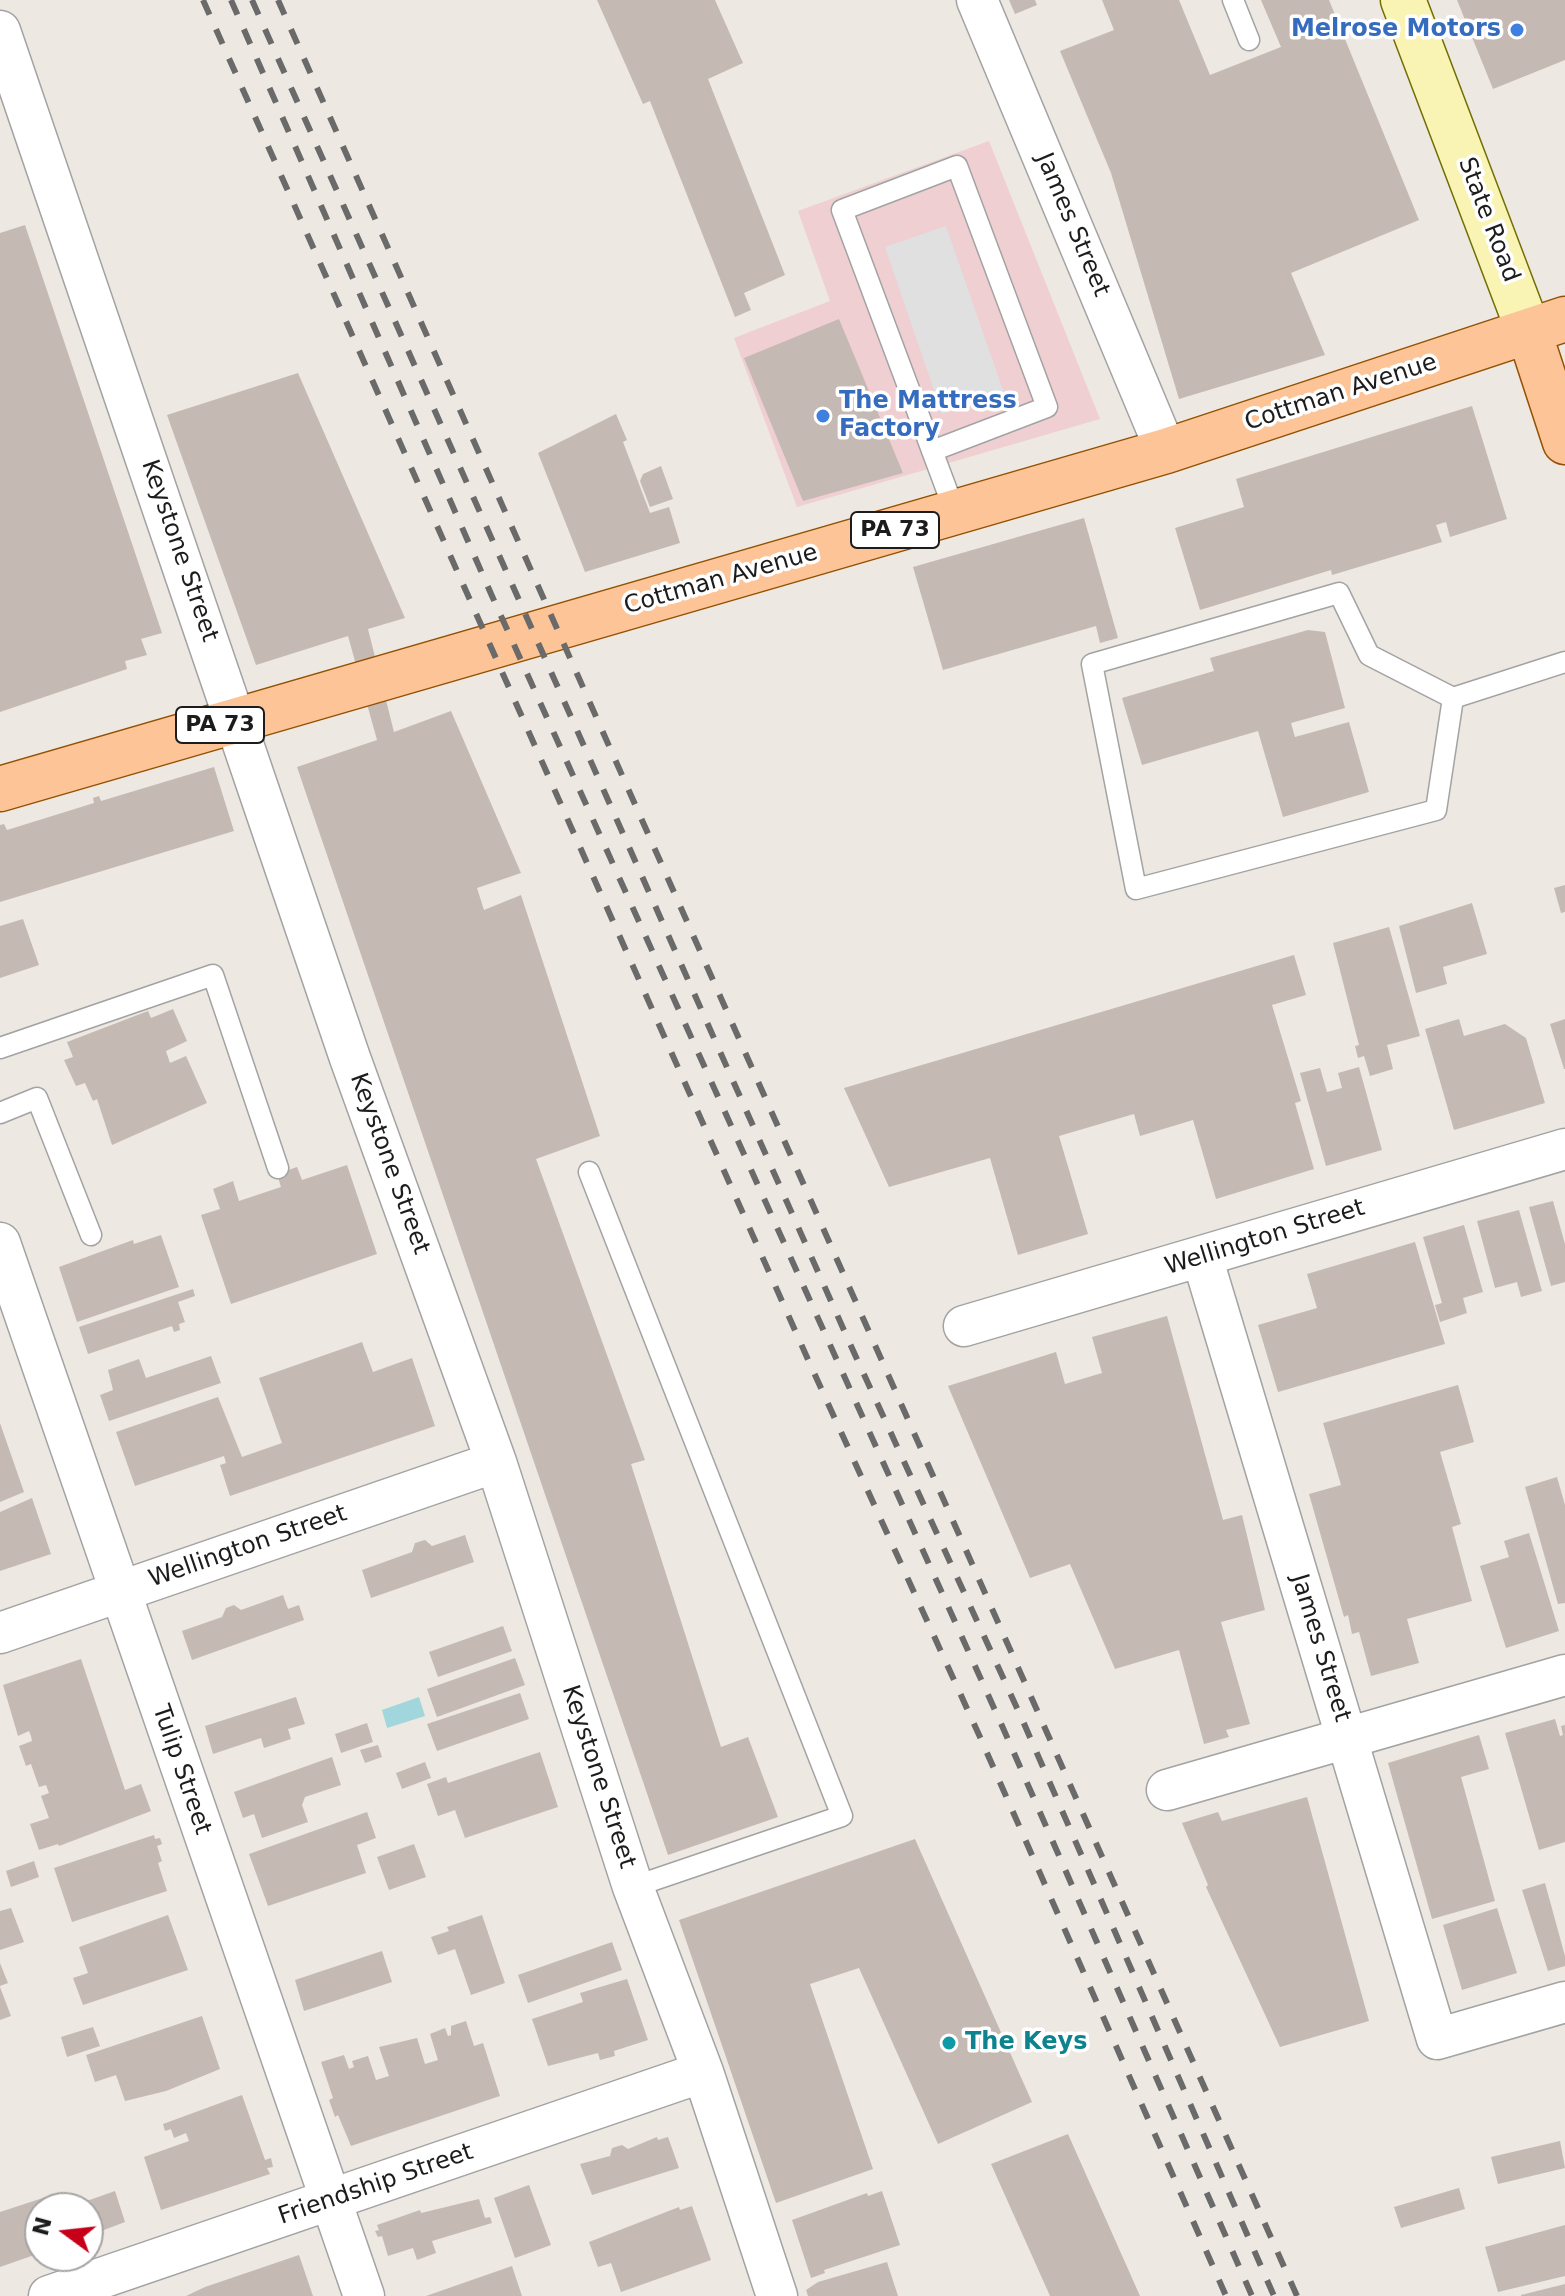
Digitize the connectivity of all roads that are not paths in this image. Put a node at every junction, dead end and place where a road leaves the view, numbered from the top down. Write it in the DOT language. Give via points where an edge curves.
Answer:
graph roads {
  1 [pos="977,0"];
  2 [pos="1233,0"];
  3 [pos="1403,0"];
  4 [pos="0,31"];
  5 [pos="1249,40"];
  6 [pos="1553,328"];
  7 [pos="1565,442"];
  8 [pos="932,451"];
  9 [pos="1166,451"];
  10 [pos="955,512"];
  11 [pos="1565,662"];
  12 [pos="1453,698"];
  13 [pos="234,721"];
  14 [pos="0,789"];
  15 [pos="0,1048"];
  16 [pos="0,1113"];
  17 [pos="1565,1149"];
  18 [pos="278,1168"];
  19 [pos="589,1172"];
  20 [pos="91,1235"];
  21 [pos="0,1243"];
  22 [pos="1202,1257"];
  23 [pos="964,1326"];
  24 [pos="496,1462"];
  25 [pos="119,1592"];
  26 [pos="0,1633"];
  27 [pos="1565,1675"];
  28 [pos="1348,1740"];
  29 [pos="1167,1790"];
  30 [pos="633,1887"];
  31 [pos="1565,2004"];
  32 [pos="703,2072"];
  33 [pos="333,2201"];
  34 [pos="49,2296"];
  35 [pos="364,2296"];
  36 [pos="777,2296"];
  1 -- 9 [label="street, James Street"];
  2 -- 5 [label="lane"];
  3 -- 6 [label="main road, State Road"];
  4 -- 13 [label="street, Keystone Street"];
  6 -- 7 [label="main road, State Road"];
  6 -- 9 [label="main road, Cottman Avenue / PA 73"];
  8 -- 8 [label="lane" via="842,210 957,166 1047,407"];
  8 -- 10 [label="lane"];
  9 -- 10 [label="main road, Cottman Avenue / PA 73"];
  10 -- 13 [label="main road, Cottman Avenue / PA 73"];
  11 -- 12 [label="lane"];
  12 -- 12 [label="lane" via="1436,810 1136,889 1092,664 1339,593 1369,655"];
  13 -- 14 [label="main road, Cottman Avenue / PA 73"];
  13 -- 24 [label="street, Keystone Street"];
  15 -- 18 [label="lane" via="213,975"];
  16 -- 20 [label="lane" via="37,1098"];
  17 -- 22 [label="street, Wellington Street"];
  19 -- 30 [label="lane" via="842,1816"];
  21 -- 25 [label="street, Tulip Street"];
  22 -- 23 [label="street, Wellington Street"];
  22 -- 28 [label="street, James Street"];
  24 -- 25 [label="street, Wellington Street"];
  24 -- 30 [label="street, Keystone Street"];
  25 -- 26 [label="street, Wellington Street"];
  25 -- 33 [label="street, Tulip Street"];
  27 -- 28 [label="street"];
  28 -- 29 [label="street"];
  28 -- 31 [label="street, James Street" via="1437,2039"];
  30 -- 32 [label="street, Keystone Street"];
  32 -- 33 [label="street, Friendship Street"];
  32 -- 36 [label="street, Keystone Street"];
  33 -- 34 [label="street, Friendship Street"];
  33 -- 35 [label="street, Tulip Street"];
}
